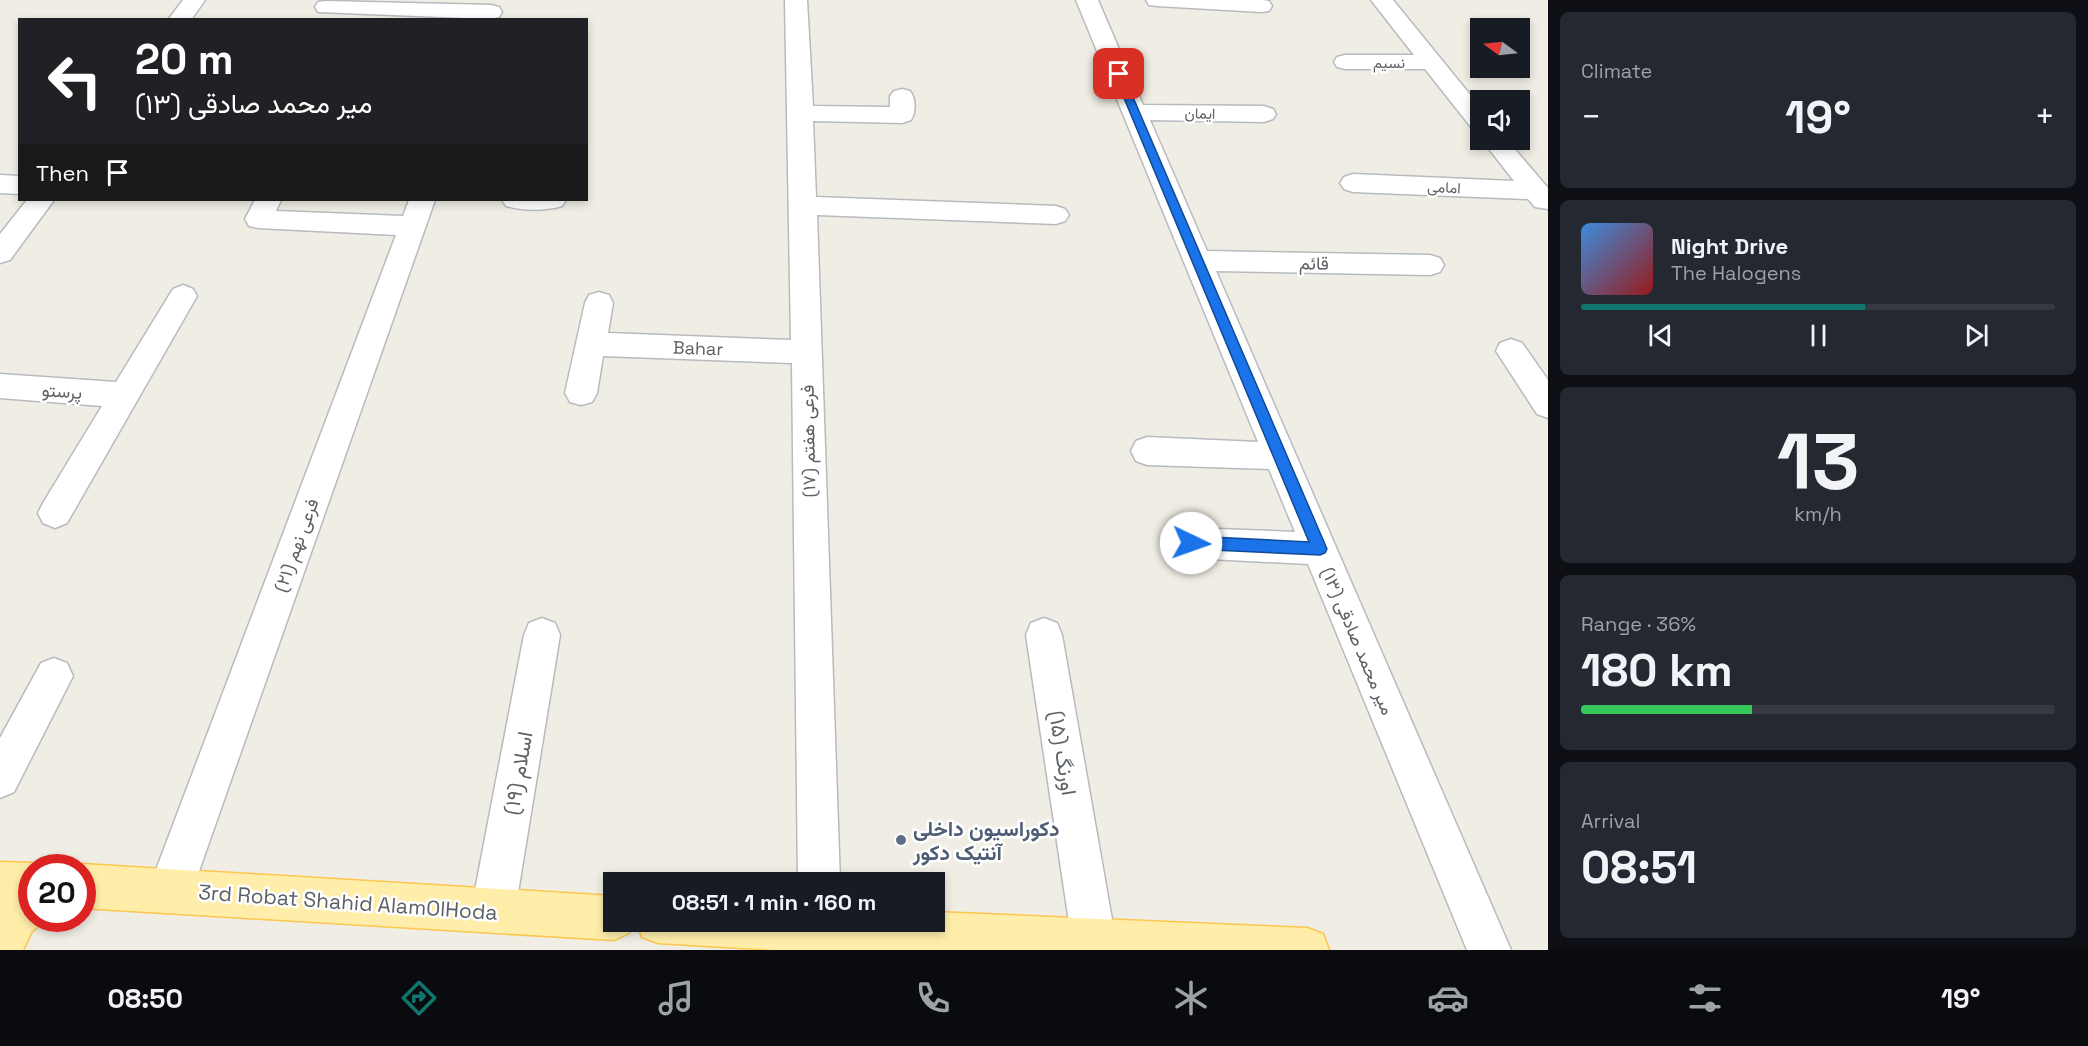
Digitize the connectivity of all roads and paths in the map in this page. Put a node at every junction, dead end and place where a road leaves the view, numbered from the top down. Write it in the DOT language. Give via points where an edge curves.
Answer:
graph roads {
  1 [pos="194,0"];
  2 [pos="796,0"];
  3 [pos="1087,0"];
  4 [pos="1157,0"];
  5 [pos="1382,0"];
  6 [pos="1261,6"];
  7 [pos="324,9"];
  8 [pos="491,10"];
  9 [pos="180,18"];
  10 [pos="1345,62"];
  11 [pos="1432,62"];
  12 [pos="902,96"];
  13 [pos="1470,110"];
  14 [pos="801,112"];
  15 [pos="1135,112"];
  16 [pos="1264,114"];
  17 [pos="1502,150"];
  18 [pos="1353,183"];
  19 [pos="0,184"];
  20 [pos="18,185"];
  21 [pos="1542,199"];
  22 [pos="40,201"];
  23 [pos="267,201"];
  24 [pos="803,205"];
  25 [pos="418,213"];
  26 [pos="1056,215"];
  27 [pos="0,254"];
  28 [pos="1198,261"];
  29 [pos="1431,265"];
  30 [pos="183,296"];
  31 [pos="599,303"];
  32 [pos="590,344"];
  33 [pos="1511,351"];
  34 [pos="806,352"];
  35 [pos="0,386"];
  36 [pos="581,393"];
  37 [pos="125,395"];
  38 [pos="1548,405"];
  39 [pos="1147,451"];
  40 [pos="1280,456"];
  41 [pos="55,513"];
  42 [pos="1191,543"];
  43 [pos="1320,549"];
  44 [pos="542,635"];
  45 [pos="1044,635"];
  46 [pos="54,676"];
  47 [pos="0,778"];
  48 [pos="819,872"];
  49 [pos="0,883"];
  50 [pos="18,884"];
  51 [pos="96,887"];
  52 [pos="170,891"];
  53 [pos="493,911"];
  54 [pos="18,915"];
  55 [pos="603,917"];
  56 [pos="933,932"];
  57 [pos="1094,942"];
  58 [pos="0,949"];
  59 [pos="1307,950"];
  60 [pos="1489,950"];
  1 -- 9 [label="street"];
  2 -- 14 [label="street, فرعی هفتم (۱۷)"];
  3 -- 15 [label="street, میر محمد صادقی (۱۳)"];
  4 -- 6 [label="street"];
  5 -- 11 [label="street"];
  7 -- 8 [label="street"];
  10 -- 11 [label="street, نسیم"];
  11 -- 13 [label="street"];
  12 -- 14 [label="street" via="902,115"];
  14 -- 24 [label="street, فرعی هفتم (۱۷)"];
  15 -- 16 [label="street, ایمان"];
  15 -- 28 [label="street, میر محمد صادقی (۱۳)"];
  17 -- 21 [label="street"];
  18 -- 21 [label="street, امامی"];
  19 -- 20 [label="street"];
  22 -- 27 [label="street"];
  23 -- 25 [label="street" via="258,219"];
  24 -- 26 [label="street"];
  24 -- 34 [label="street, فرعی هفتم (۱۷)"];
  25 -- 52 [label="street, فرعی نهم (۲۱)"];
  28 -- 29 [label="street, قائم"];
  28 -- 40 [label="street, میر محمد صادقی (۱۳)"];
  30 -- 37 [label="street"];
  31 -- 32 [label="street"];
  32 -- 34 [label="street, Bahar"];
  32 -- 36 [label="street"];
  33 -- 38 [label="street"];
  34 -- 48 [label="street, فرعی هفتم (۱۷)"];
  35 -- 37 [label="street, پرستو"];
  37 -- 41 [label="street"];
  39 -- 40 [label="street"];
  40 -- 43 [label="street, میر محمد صادقی (۱۳)"];
  42 -- 43 [label="street"];
  43 -- 60 [label="street, میر محمد صادقی (۱۳)"];
  44 -- 53 [label="street, اسلام (۱۹)"];
  45 -- 57 [label="street, اورنگ (۱۵)"];
  46 -- 47 [label="street"];
  49 -- 50 [label="main road"];
  51 -- 52 [label="main road, 3rd Robat Shahid AlamOlHoda"];
  52 -- 53 [label="main road, 3rd Robat Shahid AlamOlHoda"];
  53 -- 55 [label="main road, 3rd Robat Shahid AlamOlHoda"];
  54 -- 58 [label="main road"];
  56 -- 57 [label="main road"];
  57 -- 59 [label="main road"];
}
